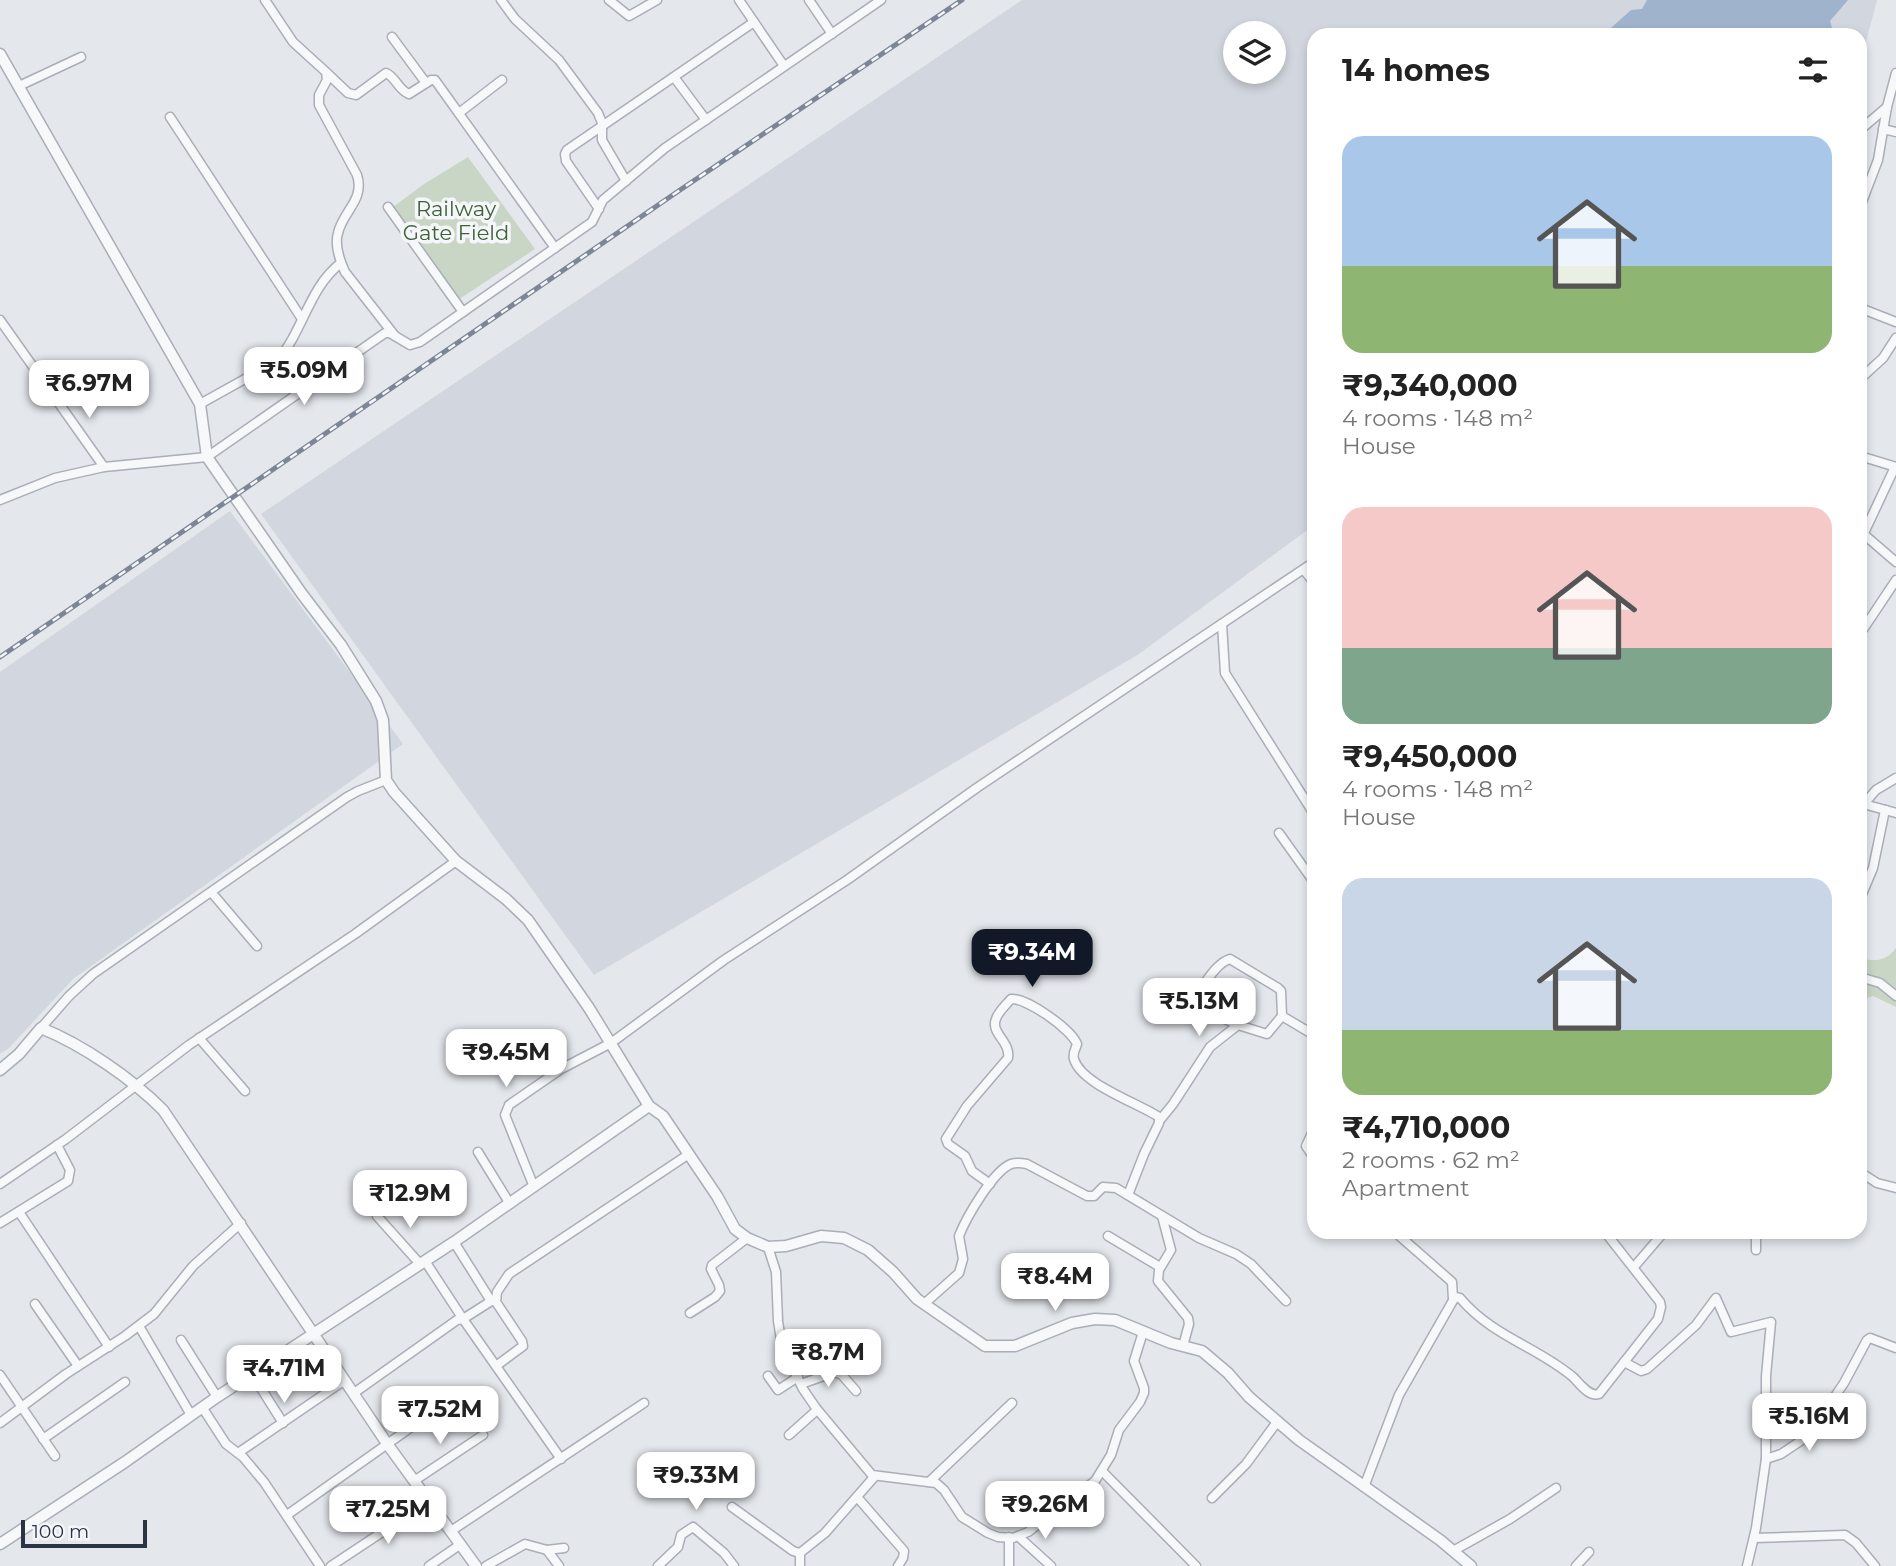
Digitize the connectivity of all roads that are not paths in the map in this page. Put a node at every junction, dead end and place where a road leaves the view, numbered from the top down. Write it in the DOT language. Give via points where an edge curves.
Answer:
graph roads {
  1 [pos="265,0"];
  2 [pos="501,0"];
  3 [pos="609,0"];
  4 [pos="657,0"];
  5 [pos="739,0"];
  6 [pos="809,0"];
  7 [pos="881,0"];
  8 [pos="754,22"];
  9 [pos="832,34"];
  10 [pos="392,37"];
  11 [pos="0,54"];
  12 [pos="81,57"];
  13 [pos="784,66"];
  14 [pos="326,72"];
  15 [pos="1896,74"];
  16 [pos="674,77"];
  17 [pos="502,80"];
  18 [pos="426,83"];
  19 [pos="19,86"];
  20 [pos="1887,107"];
  21 [pos="459,113"];
  22 [pos="170,117"];
  23 [pos="706,120"];
  24 [pos="1867,124"];
  25 [pos="601,126"];
  26 [pos="1883,129"];
  27 [pos="1896,132"];
  28 [pos="626,181"];
  29 [pos="1867,189"];
  30 [pos="387,207"];
  31 [pos="599,209"];
  32 [pos="555,247"];
  33 [pos="341,263"];
  34 [pos="1867,311"];
  35 [pos="463,312"];
  36 [pos="302,319"];
  37 [pos="0,320"];
  38 [pos="1896,322"];
  39 [pos="395,336"];
  40 [pos="1896,338"];
  41 [pos="1867,373"];
  42 [pos="200,404"];
  43 [pos="207,457"];
  44 [pos="1867,458"];
  45 [pos="104,467"];
  46 [pos="1895,467"];
  47 [pos="0,500"];
  48 [pos="1867,522"];
  49 [pos="1867,536"];
  50 [pos="1896,562"];
  51 [pos="1307,568"];
  52 [pos="1304,570"];
  53 [pos="1307,574"];
  54 [pos="1896,580"];
  55 [pos="1222,624"];
  56 [pos="1867,624"];
  57 [pos="1896,778"];
  58 [pos="386,780"];
  59 [pos="1867,798"];
  60 [pos="1307,803"];
  61 [pos="1867,805"];
  62 [pos="1885,810"];
  63 [pos="1896,813"];
  64 [pos="1279,832"];
  65 [pos="456,861"];
  66 [pos="1307,872"];
  67 [pos="1867,882"];
  68 [pos="212,893"];
  69 [pos="257,946"];
  70 [pos="1867,979"];
  71 [pos="1896,996"];
  72 [pos="1282,1016"];
  73 [pos="1238,1025"];
  74 [pos="41,1028"];
  75 [pos="1307,1032"];
  76 [pos="199,1038"];
  77 [pos="611,1043"];
  78 [pos="0,1070"];
  79 [pos="133,1085"];
  80 [pos="245,1091"];
  81 [pos="649,1106"];
  82 [pos="1160,1120"];
  83 [pos="57,1145"];
  84 [pos="478,1152"];
  85 [pos="689,1154"];
  86 [pos="1867,1177"];
  87 [pos="0,1184"];
  88 [pos="990,1184"];
  89 [pos="534,1187"];
  90 [pos="1896,1188"];
  91 [pos="1128,1195"];
  92 [pos="510,1204"];
  93 [pos="19,1212"];
  94 [pos="377,1216"];
  95 [pos="1162,1216"];
  96 [pos="0,1223"];
  97 [pos="241,1223"];
  98 [pos="1108,1236"];
  99 [pos="747,1238"];
  100 [pos="1403,1239"];
  101 [pos="1611,1239"];
  102 [pos="1658,1239"];
  103 [pos="1756,1239"];
  104 [pos="454,1242"];
  105 [pos="768,1247"];
  106 [pos="1756,1250"];
  107 [pos="423,1262"];
  108 [pos="1160,1267"];
  109 [pos="1634,1267"];
  110 [pos="1454,1299"];
  111 [pos="494,1300"];
  112 [pos="1286,1301"];
  113 [pos="35,1304"];
  114 [pos="924,1304"];
  115 [pos="690,1312"];
  116 [pos="463,1319"];
  117 [pos="139,1326"];
  118 [pos="1143,1332"];
  119 [pos="313,1335"];
  120 [pos="181,1339"];
  121 [pos="1183,1346"];
  122 [pos="108,1347"];
  123 [pos="1896,1348"];
  124 [pos="1624,1362"];
  125 [pos="78,1366"];
  126 [pos="496,1366"];
  127 [pos="252,1374"];
  128 [pos="0,1375"];
  129 [pos="768,1376"];
  130 [pos="345,1380"];
  131 [pos="799,1381"];
  132 [pos="125,1382"];
  133 [pos="856,1391"];
  134 [pos="354,1393"];
  135 [pos="458,1394"];
  136 [pos="217,1397"];
  137 [pos="644,1403"];
  138 [pos="1012,1403"];
  139 [pos="22,1407"];
  140 [pos="202,1407"];
  141 [pos="817,1410"];
  142 [pos="191,1415"];
  143 [pos="1277,1422"];
  144 [pos="0,1423"];
  145 [pos="283,1423"];
  146 [pos="483,1435"];
  147 [pos="789,1435"];
  148 [pos="43,1439"];
  149 [pos="388,1445"];
  150 [pos="239,1453"];
  151 [pos="55,1456"];
  152 [pos="561,1459"];
  153 [pos="1766,1459"];
  154 [pos="1102,1471"];
  155 [pos="875,1476"];
  156 [pos="414,1481"];
  157 [pos="929,1482"];
  158 [pos="1364,1487"];
  159 [pos="1556,1488"];
  160 [pos="857,1497"];
  161 [pos="1212,1499"];
  162 [pos="429,1501"];
  163 [pos="732,1507"];
  164 [pos="287,1515"];
  165 [pos="452,1531"];
  166 [pos="1014,1537"];
  167 [pos="1754,1538"];
  168 [pos="0,1544"];
  169 [pos="461,1544"];
  170 [pos="564,1548"];
  171 [pos="547,1550"];
  172 [pos="1453,1551"];
  173 [pos="1589,1552"];
  174 [pos="800,1553"];
  175 [pos="320,1566"];
  176 [pos="331,1566"];
  177 [pos="429,1566"];
  178 [pos="476,1566"];
  179 [pos="486,1566"];
  180 [pos="559,1566"];
  181 [pos="658,1566"];
  182 [pos="734,1566"];
  183 [pos="800,1566"];
  184 [pos="898,1566"];
  185 [pos="1009,1566"];
  186 [pos="1051,1566"];
  187 [pos="1196,1566"];
  188 [pos="1471,1566"];
  189 [pos="1576,1566"];
  190 [pos="1747,1566"];
  191 [pos="1875,1566"];
  1 -- 14 [label="street" via="293,42"];
  2 -- 25 [label="street" via="559,60 598,113"];
  3 -- 4 [label="street" via="629,16"];
  5 -- 8 [label="street"];
  6 -- 9 [label="street"];
  7 -- 9 [label="street"];
  8 -- 13 [label="street"];
  8 -- 16 [label="street"];
  9 -- 13 [label="street"];
  10 -- 18 [label="street"];
  11 -- 19 [label="street"];
  12 -- 19 [label="street"];
  13 -- 23 [label="street"];
  14 -- 18 [label="street" via="356,95 386,73 409,94"];
  14 -- 33 [label="street" via="319,105 360,188 338,232"];
  15 -- 20 [label="street"];
  16 -- 23 [label="street"];
  16 -- 25 [label="street"];
  17 -- 21 [label="street"];
  18 -- 21 [label="street" via="438,83"];
  19 -- 42 [label="street"];
  20 -- 24 [label="street"];
  20 -- 26 [label="street"];
  21 -- 32 [label="street"];
  22 -- 36 [label="street"];
  23 -- 28 [label="street"];
  25 -- 28 [label="street" via="602,140"];
  25 -- 31 [label="street" via="564,157"];
  26 -- 27 [label="street"];
  26 -- 29 [label="street"];
  28 -- 31 [label="street"];
  30 -- 35 [label="street"];
  31 -- 32 [label="street" via="592,222"];
  32 -- 35 [label="street"];
  33 -- 36 [label="street" via="327,274"];
  33 -- 39 [label="street"];
  34 -- 38 [label="street"];
  35 -- 39 [label="street" via="415,345"];
  36 -- 42 [label="street" via="286,350 272,365"];
  37 -- 45 [label="street"];
  39 -- 43 [label="street" via="385,333"];
  40 -- 41 [label="street"];
  42 -- 43 [label="street"];
  43 -- 45 [label="street"];
  43 -- 58 [label="street" via="376,701 383,720"];
  44 -- 46 [label="street"];
  45 -- 47 [label="street" via="55,478"];
  46 -- 48 [label="street"];
  49 -- 50 [label="street"];
  51 -- 52 [label="street"];
  52 -- 53 [label="street"];
  52 -- 55 [label="street"];
  54 -- 56 [label="street"];
  55 -- 60 [label="street" via="1225,673"];
  55 -- 77 [label="street" via="724,960"];
  57 -- 59 [label="street"];
  58 -- 65 [label="street"];
  58 -- 68 [label="street" via="347,797"];
  61 -- 62 [label="street"];
  62 -- 63 [label="street"];
  62 -- 67 [label="street"];
  64 -- 66 [label="street"];
  65 -- 76 [label="street"];
  65 -- 77 [label="street" via="528,920"];
  68 -- 69 [label="street"];
  68 -- 74 [label="street" via="93,974"];
  70 -- 71 [label="street"];
  72 -- 73 [label="street" via="1267,1034"];
  72 -- 73 [label="street" via="1280,989 1230,959 1195,1000 1199,1007"];
  72 -- 75 [label="street"];
  73 -- 82 [label="street" via="1210,1047"];
  74 -- 78 [label="street"];
  74 -- 79 [label="street" via="72,1042"];
  76 -- 79 [label="street"];
  76 -- 80 [label="street"];
  77 -- 81 [label="street"];
  77 -- 89 [label="street" via="561,1069 505,1109"];
  79 -- 83 [label="street"];
  79 -- 97 [label="street" via="163,1110"];
  81 -- 85 [label="street" via="663,1116"];
  81 -- 89 [label="street"];
  82 -- 88 [label="street" via="1093,1081 1074,1060 1074,1037 1030,1005 1011,999 995,1024 1007,1045 1008,1058 946,1139 965,1156 969,1168"];
  82 -- 91 [label="street"];
  83 -- 87 [label="street"];
  83 -- 93 [label="street" via="71,1170 70,1178"];
  84 -- 92 [label="street"];
  85 -- 99 [label="street" via="735,1229"];
  85 -- 111 [label="street" via="517,1267"];
  86 -- 90 [label="street"];
  88 -- 91 [label="street" via="1002,1170 1020,1162 1087,1196 1094,1196 1103,1186"];
  88 -- 114 [label="street" via="959,1236 964,1259 959,1273"];
  89 -- 92 [label="street"];
  91 -- 95 [label="street"];
  92 -- 104 [label="street"];
  93 -- 96 [label="street"];
  93 -- 122 [label="street"];
  94 -- 107 [label="street"];
  95 -- 108 [label="street" via="1171,1250"];
  95 -- 112 [label="street" via="1251,1264"];
  97 -- 117 [label="street" via="193,1266"];
  97 -- 119 [label="street"];
  98 -- 108 [label="street"];
  99 -- 105 [label="street"];
  99 -- 115 [label="street" via="712,1265 720,1291"];
  100 -- 110 [label="street" via="1452,1282"];
  101 -- 109 [label="street"];
  102 -- 109 [label="street"];
  103 -- 106 [label="street"];
  104 -- 107 [label="street"];
  104 -- 111 [label="street"];
  105 -- 114 [label="street" via="821,1236 844,1238 868,1250"];
  105 -- 131 [label="street" via="778,1281 781,1340"];
  107 -- 116 [label="street"];
  107 -- 119 [label="street"];
  108 -- 121 [label="street" via="1160,1285 1188,1318"];
  109 -- 124 [label="street" via="1661,1307 1658,1319"];
  110 -- 124 [label="street" via="1460,1298 1480,1320 1563,1370 1593,1395 1599,1394"];
  110 -- 158 [label="street" via="1399,1395"];
  111 -- 116 [label="street"];
  111 -- 126 [label="street" via="523,1344"];
  113 -- 125 [label="street"];
  114 -- 118 [label="street" via="985,1346 1015,1346 1072,1323 1095,1319 1115,1320"];
  116 -- 126 [label="street"];
  116 -- 134 [label="street"];
  117 -- 122 [label="street"];
  117 -- 142 [label="street"];
  118 -- 121 [label="street"];
  118 -- 154 [label="street" via="1134,1361 1144,1393 1116,1436"];
  119 -- 127 [label="street"];
  119 -- 130 [label="street"];
  120 -- 136 [label="street"];
  121 -- 143 [label="street" via="1211,1358"];
  122 -- 125 [label="street"];
  123 -- 153 [label="street" via="1867,1340 1808,1436"];
  124 -- 153 [label="street" via="1641,1371 1647,1369 1696,1325 1716,1298 1731,1332 1771,1322"];
  125 -- 139 [label="street"];
  126 -- 152 [label="street"];
  127 -- 136 [label="street"];
  127 -- 145 [label="street"];
  128 -- 139 [label="street"];
  129 -- 131 [label="street" via="778,1390"];
  130 -- 134 [label="street"];
  130 -- 145 [label="street"];
  131 -- 133 [label="street" via="835,1372"];
  131 -- 141 [label="street"];
  132 -- 148 [label="street"];
  134 -- 149 [label="street"];
  135 -- 149 [label="street"];
  136 -- 140 [label="street"];
  137 -- 152 [label="street"];
  138 -- 157 [label="street"];
  139 -- 144 [label="street"];
  139 -- 148 [label="street"];
  140 -- 142 [label="street"];
  140 -- 150 [label="street" via="220,1437"];
  141 -- 147 [label="street"];
  141 -- 155 [label="street"];
  142 -- 168 [label="street"];
  143 -- 158 [label="street"];
  143 -- 161 [label="street"];
  145 -- 150 [label="street"];
  146 -- 156 [label="street"];
  148 -- 151 [label="street"];
  149 -- 156 [label="street"];
  149 -- 164 [label="street"];
  150 -- 164 [label="street"];
  152 -- 165 [label="street"];
  153 -- 167 [label="street"];
  154 -- 166 [label="street" via="1028,1532"];
  154 -- 187 [label="street"];
  155 -- 157 [label="street"];
  155 -- 160 [label="street"];
  156 -- 162 [label="street"];
  157 -- 166 [label="street" via="944,1490 962,1517 988,1533"];
  158 -- 172 [label="street"];
  159 -- 172 [label="street"];
  160 -- 174 [label="street"];
  160 -- 184 [label="street" via="904,1551"];
  162 -- 165 [label="street"];
  162 -- 176 [label="street"];
  163 -- 174 [label="street"];
  164 -- 175 [label="street"];
  165 -- 169 [label="street"];
  166 -- 185 [label="street"];
  166 -- 186 [label="street"];
  167 -- 190 [label="street"];
  167 -- 191 [label="street" via="1845,1535"];
  169 -- 177 [label="street"];
  169 -- 178 [label="street"];
  170 -- 171 [label="street"];
  171 -- 179 [label="street" via="525,1544"];
  171 -- 180 [label="street"];
  172 -- 188 [label="street"];
  173 -- 189 [label="street"];
  174 -- 183 [label="street"];
  181 -- 182 [label="street" via="678,1548 681,1535 693,1527"];
}
